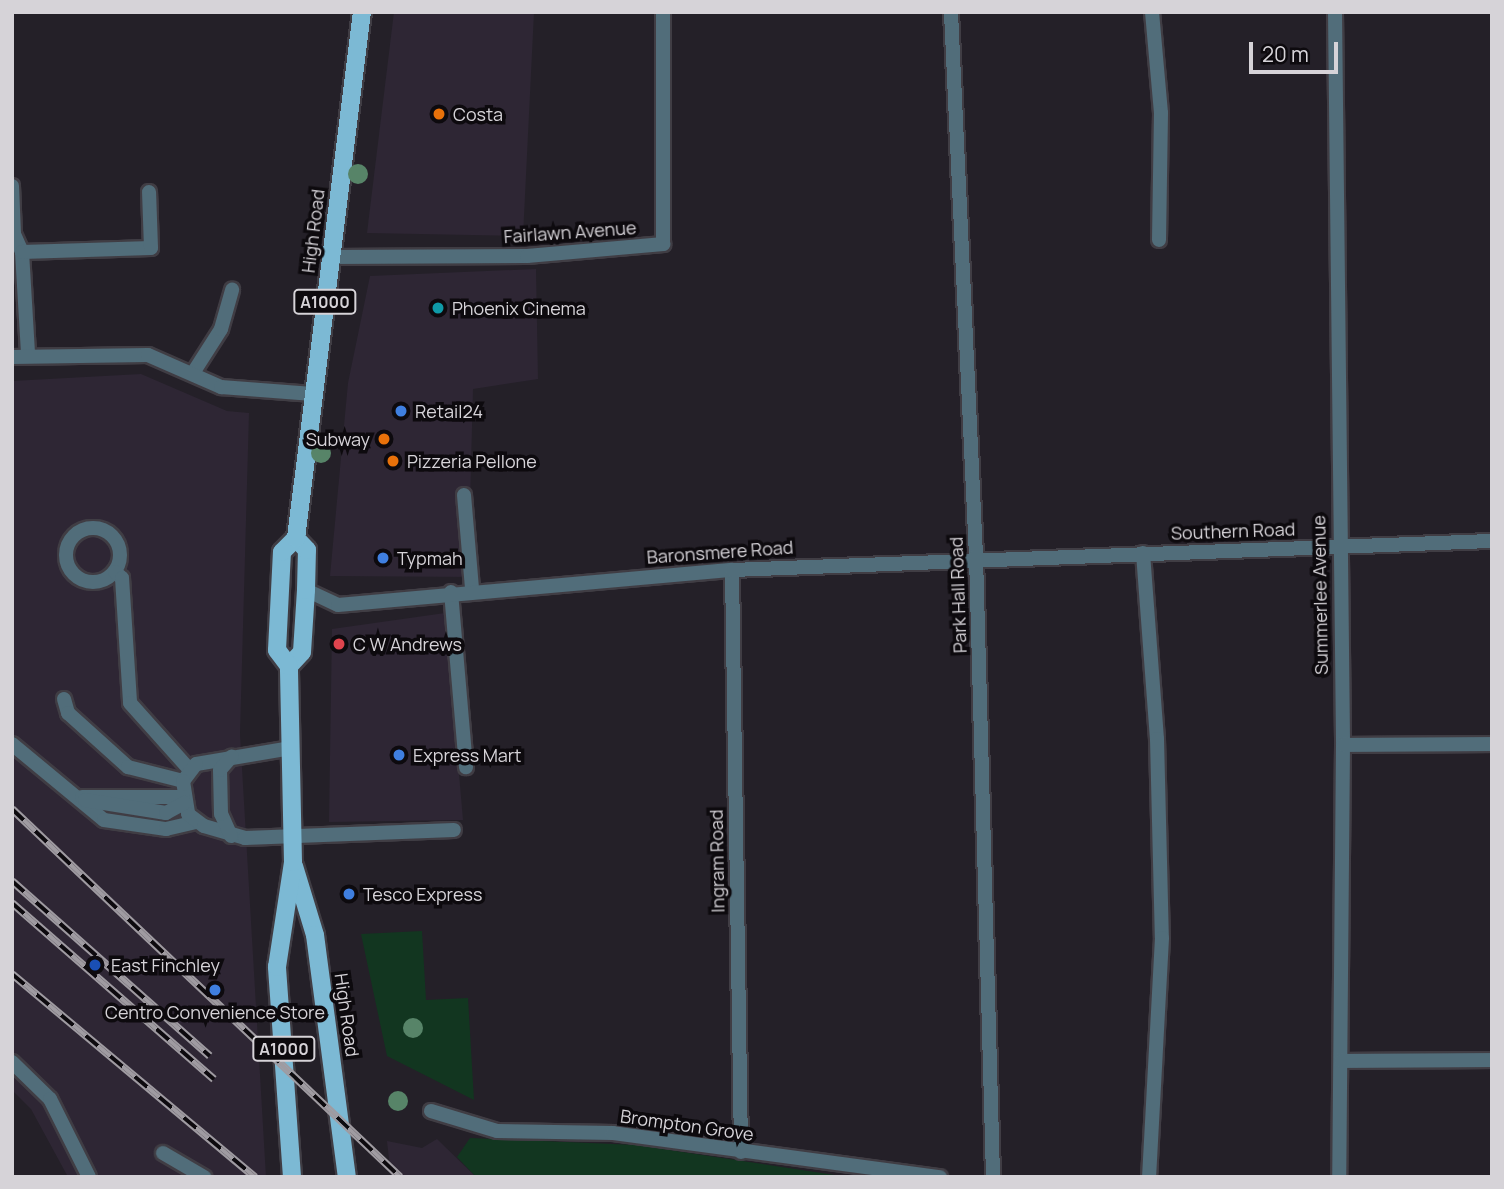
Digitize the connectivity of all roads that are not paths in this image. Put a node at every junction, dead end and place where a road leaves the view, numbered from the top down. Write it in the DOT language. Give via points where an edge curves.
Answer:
graph roads {
  1 [pos="362,12"];
  2 [pos="663,12"];
  3 [pos="951,12"];
  4 [pos="1152,12"];
  5 [pos="1335,12"];
  6 [pos="12,186"];
  7 [pos="149,192"];
  8 [pos="1159,240"];
  9 [pos="22,252"];
  10 [pos="331,257"];
  11 [pos="232,290"];
  12 [pos="28,353"];
  13 [pos="12,356"];
  14 [pos="193,373"];
  15 [pos="313,394"];
  16 [pos="464,495"];
  17 [pos="296,538"];
  18 [pos="1492,541"];
  19 [pos="1338,545"];
  20 [pos="1143,554"];
  21 [pos="976,556"];
  22 [pos="732,570"];
  23 [pos="115,572"];
  24 [pos="472,589"];
  25 [pos="306,590"];
  26 [pos="452,592"];
  27 [pos="289,666"];
  28 [pos="64,699"];
  29 [pos="12,744"];
  30 [pos="1492,744"];
  31 [pos="1343,745"];
  32 [pos="291,748"];
  33 [pos="232,756"];
  34 [pos="466,767"];
  35 [pos="186,775"];
  36 [pos="77,798"];
  37 [pos="184,800"];
  38 [pos="197,822"];
  39 [pos="454,830"];
  40 [pos="238,837"];
  41 [pos="292,838"];
  42 [pos="293,862"];
  43 [pos="1492,1060"];
  44 [pos="1341,1061"];
  45 [pos="12,1062"];
  46 [pos="431,1111"];
  47 [pos="741,1152"];
  48 [pos="163,1153"];
  49 [pos="89,1177"];
  50 [pos="204,1177"];
  51 [pos="292,1177"];
  52 [pos="347,1177"];
  53 [pos="940,1177"];
  54 [pos="993,1177"];
  55 [pos="1149,1177"];
  56 [pos="1339,1177"];
  1 -- 10 [label="main road, High Road / A1000"];
  2 -- 10 [label="street, Fairlawn Avenue" via="663,244 527,256"];
  3 -- 21 [label="street, Park Hall Road"];
  4 -- 8 [label="street" via="1161,113"];
  5 -- 19 [label="street, Summerlee Avenue"];
  6 -- 9 [label="street" via="14,234"];
  7 -- 9 [label="street" via="150,248"];
  9 -- 12 [label="street"];
  10 -- 15 [label="main road, High Road / A1000"];
  11 -- 14 [label="street" via="221,329"];
  12 -- 13 [label="street"];
  12 -- 14 [label="street" via="148,355"];
  14 -- 15 [label="street" via="221,387"];
  15 -- 17 [label="main road, High Road / A1000"];
  16 -- 24 [label="street"];
  17 -- 25 [label="main road, High Road / A1000" via="307,550"];
  17 -- 27 [label="main road, High Road / A1000" via="282,551 277,650"];
  18 -- 19 [label="street, Southern Road"];
  19 -- 20 [label="street, Southern Road"];
  19 -- 31 [label="street, Summerlee Avenue"];
  20 -- 21 [label="street, Baronsmere Road"];
  20 -- 55 [label="street" via="1157,739 1162,938"];
  21 -- 22 [label="street, Baronsmere Road"];
  21 -- 54 [label="street, Park Hall Road"];
  22 -- 24 [label="street, Baronsmere Road"];
  22 -- 47 [label="street, Ingram Road"];
  23 -- 35 [label="street" via="122,578 130,703"];
  24 -- 26 [label="street, Baronsmere Road"];
  25 -- 26 [label="street, Baronsmere Road" via="338,605"];
  25 -- 27 [label="main road, High Road / A1000" via="302,652"];
  26 -- 34 [label="street"];
  27 -- 32 [label="main road, High Road / A1000"];
  28 -- 35 [label="street" via="68,713 128,767"];
  29 -- 36 [label="street"];
  30 -- 31 [label="street"];
  31 -- 44 [label="street, Summerlee Avenue"];
  32 -- 33 [label="street"];
  32 -- 41 [label="main road, High Road / A1000"];
  33 -- 35 [label="street"];
  33 -- 40 [label="street" via="220,770 221,814"];
  35 -- 37 [label="street"];
  36 -- 37 [label="street" via="166,813"];
  36 -- 38 [label="street" via="104,820 166,829"];
  37 -- 38 [label="street"];
  38 -- 40 [label="street"];
  39 -- 41 [label="street"];
  40 -- 41 [label="street"];
  41 -- 42 [label="main road, High Road / A1000"];
  42 -- 51 [label="main road, High Road / A1000" via="277,967"];
  42 -- 52 [label="main road, High Road / A1000" via="315,935"];
  43 -- 44 [label="street"];
  44 -- 56 [label="street, Summerlee Avenue"];
  45 -- 49 [label="street" via="50,1099"];
  46 -- 47 [label="street, Brompton Grove" via="497,1131 613,1133"];
  47 -- 53 [label="street, Brompton Grove"];
  48 -- 50 [label="street"];
}
